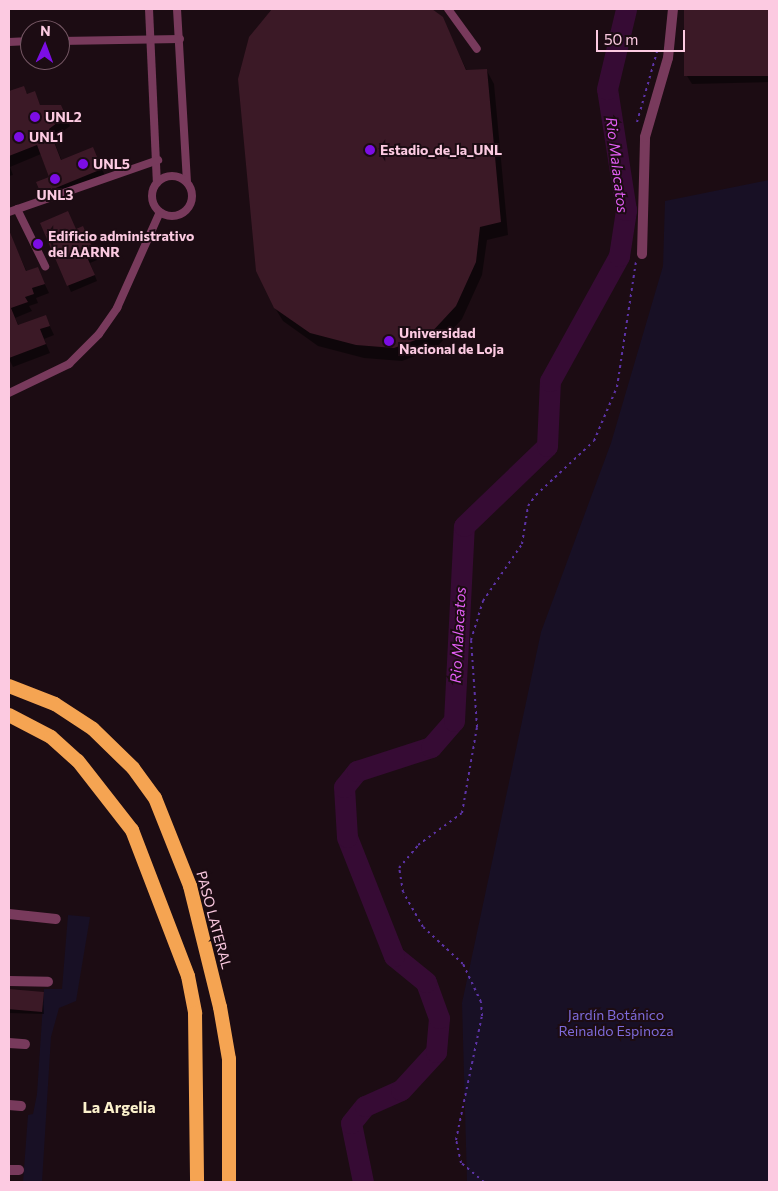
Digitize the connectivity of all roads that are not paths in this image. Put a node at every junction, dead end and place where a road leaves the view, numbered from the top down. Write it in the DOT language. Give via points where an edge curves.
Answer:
graph roads {
  1 [pos="148,9"];
  2 [pos="177,9"];
  3 [pos="448,9"];
  4 [pos="673,9"];
  5 [pos="151,39"];
  6 [pos="180,39"];
  7 [pos="70,41"];
  8 [pos="478,49"];
  9 [pos="158,160"];
  10 [pos="158,182"];
  11 [pos="187,182"];
  12 [pos="17,209"];
  13 [pos="9,212"];
  14 [pos="160,212"];
  15 [pos="640,254"];
  16 [pos="44,266"];
  17 [pos="9,393"];
  18 [pos="9,686"];
  19 [pos="9,715"];
  20 [pos="9,914"];
  21 [pos="56,919"];
  22 [pos="9,981"];
  23 [pos="48,982"];
  24 [pos="9,1043"];
  25 [pos="25,1044"];
  26 [pos="9,1105"];
  27 [pos="21,1106"];
  28 [pos="197,1182"];
  29 [pos="229,1182"];
  1 -- 5 [label="lane"];
  2 -- 6 [label="lane"];
  3 -- 8 [label="lane"];
  4 -- 15 [label="street" via="668,58 645,137"];
  5 -- 6 [label="lane"];
  5 -- 7 [label="lane"];
  5 -- 9 [label="lane"];
  6 -- 11 [label="lane"];
  9 -- 10 [label="lane"];
  9 -- 12 [label="lane"];
  10 -- 11 [label="lane" via="172,176"];
  10 -- 14 [label="lane" via="152,195"];
  11 -- 14 [label="lane" via="193,194 190,207 179,215"];
  12 -- 13 [label="lane"];
  12 -- 16 [label="lane"];
  14 -- 17 [label="lane" via="117,308 99,334 69,364"];
  18 -- 29 [label="highway, PASO LATERAL" via="55,704 93,729 133,768 155,798 190,886 220,1007 229,1059"];
  19 -- 28 [label="highway" via="51,738 78,761 132,830 188,976 195,1013"];
  20 -- 21 [label="street"];
  22 -- 23 [label="street"];
  24 -- 25 [label="street"];
  26 -- 27 [label="street"];
}
